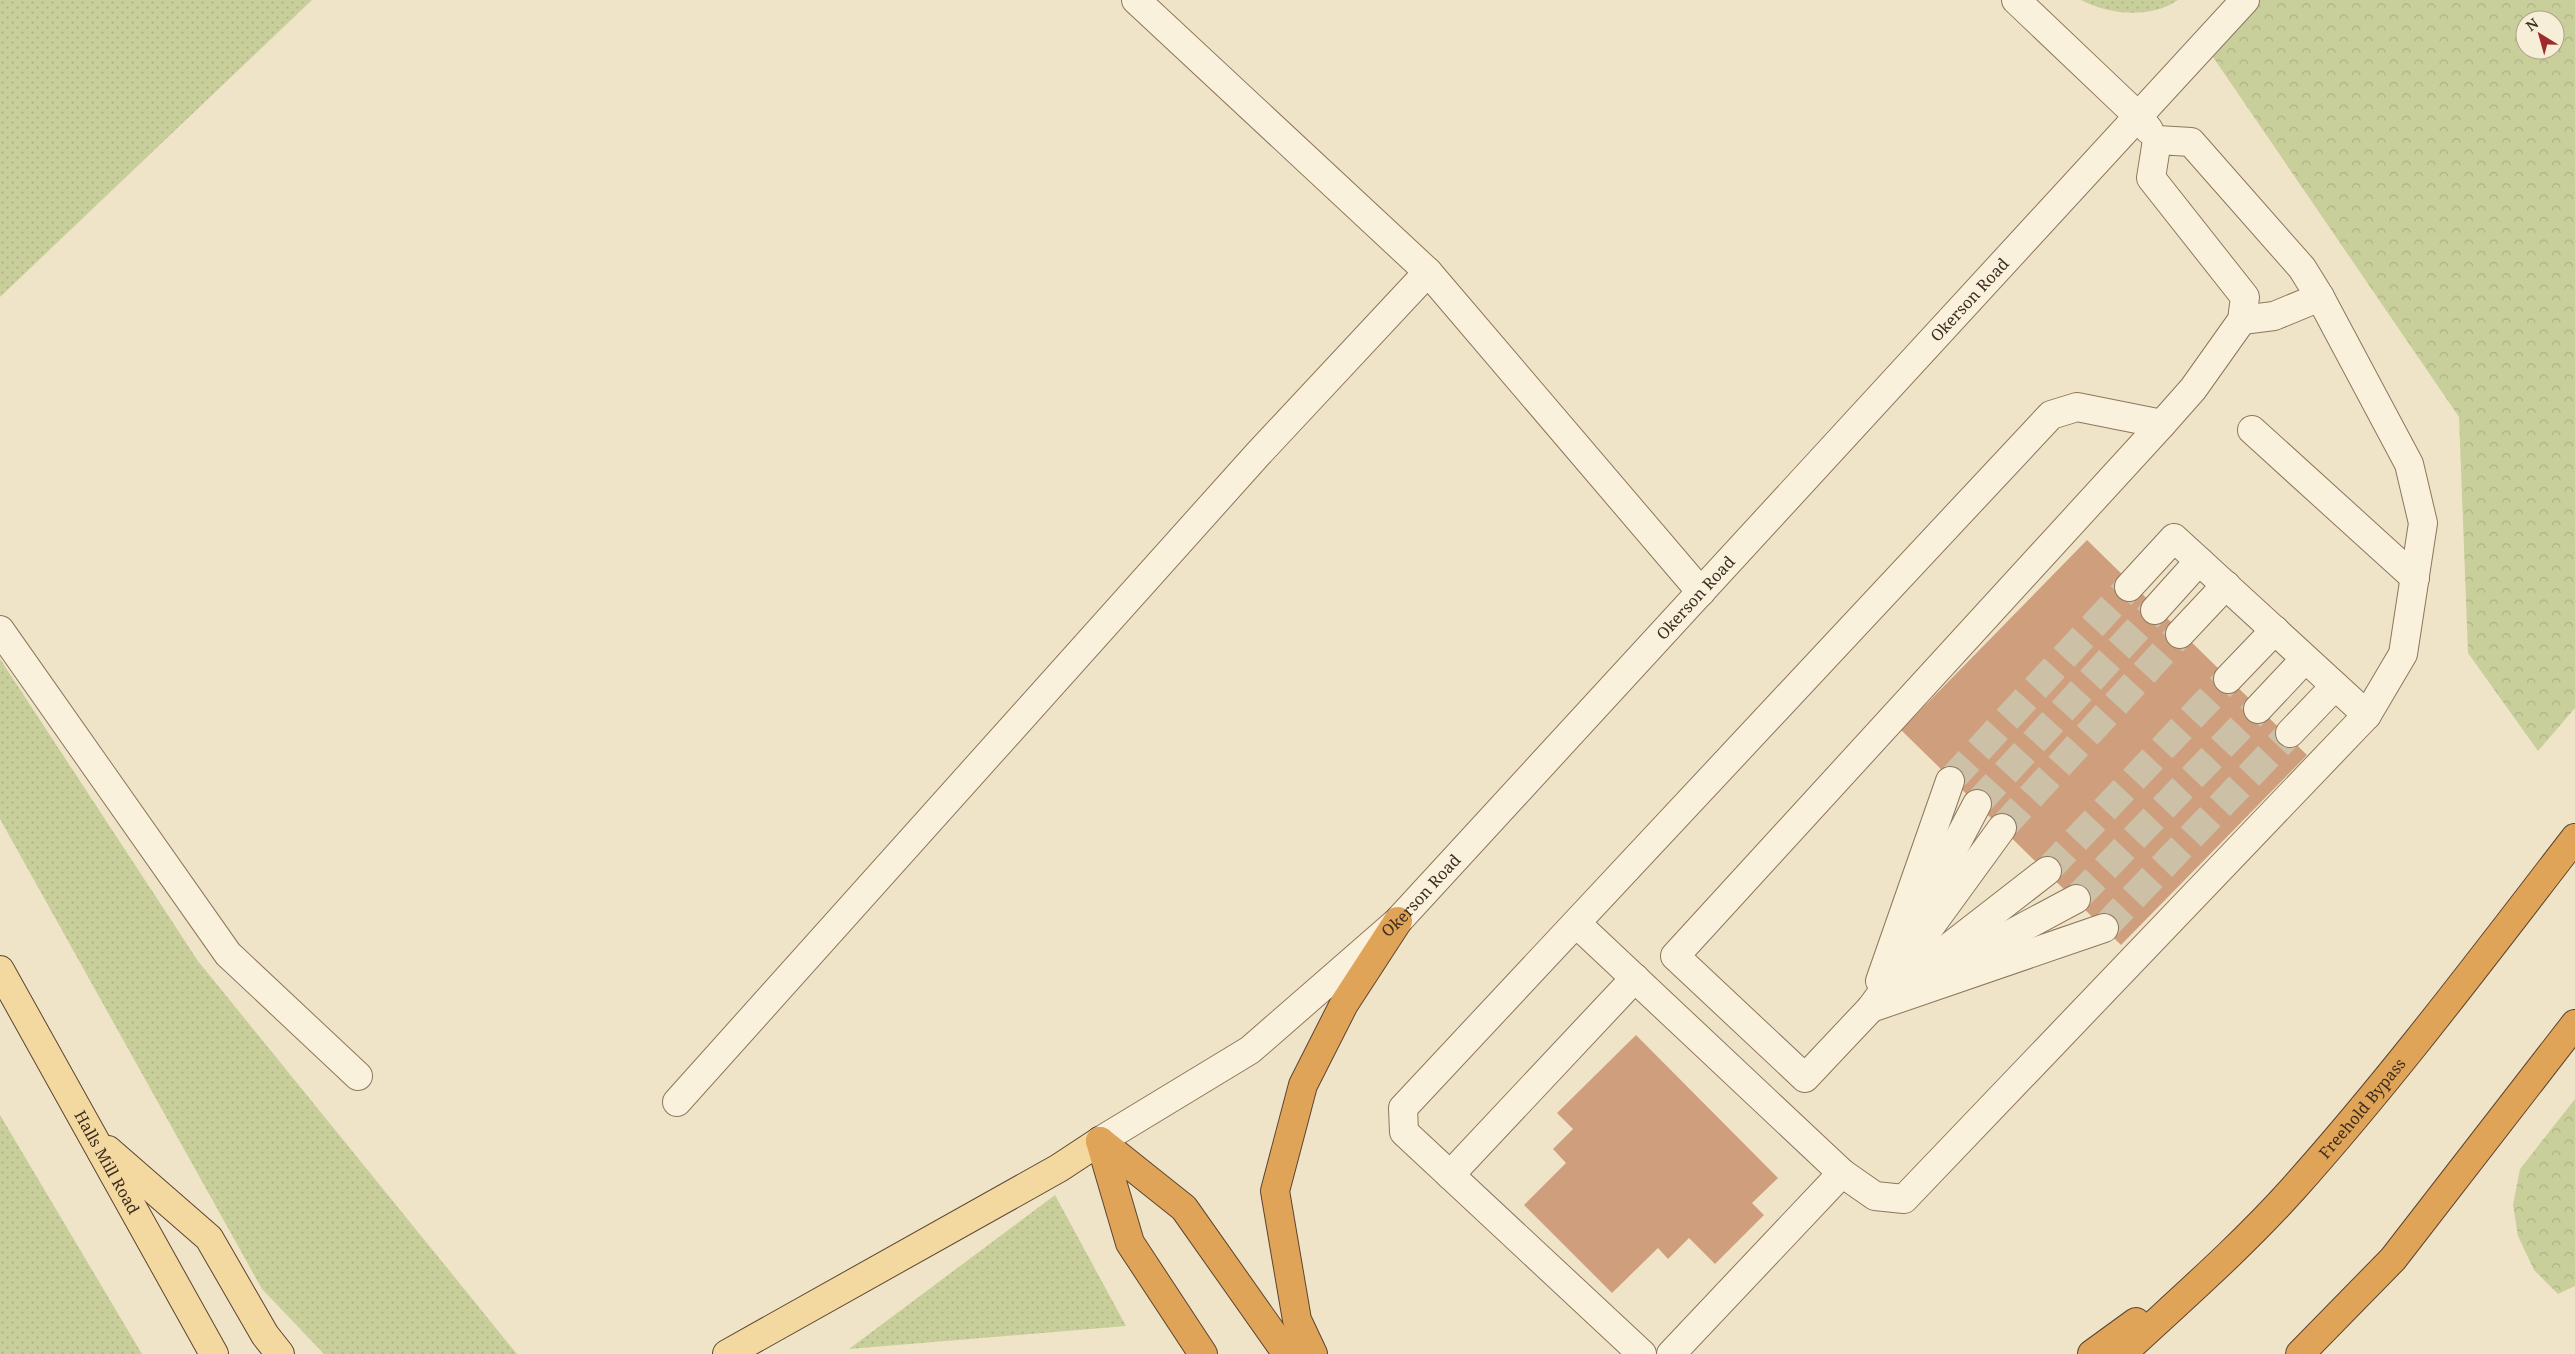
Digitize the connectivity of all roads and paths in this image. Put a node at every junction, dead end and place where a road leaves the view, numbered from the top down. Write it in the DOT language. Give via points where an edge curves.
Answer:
graph roads {
  1 [pos="1136,0"];
  2 [pos="2016,0"];
  3 [pos="2245,0"];
  4 [pos="2138,116"];
  5 [pos="2157,140"];
  6 [pos="1428,272"];
  7 [pos="2320,297"];
  8 [pos="2242,320"];
  9 [pos="2162,424"];
  10 [pos="2252,430"];
  11 [pos="2199,561"];
  12 [pos="2415,578"];
  13 [pos="2226,585"];
  14 [pos="2130,587"];
  15 [pos="1701,592"];
  16 [pos="2154,610"];
  17 [pos="0,630"];
  18 [pos="2275,630"];
  19 [pos="2180,634"];
  20 [pos="2305,659"];
  21 [pos="2228,679"];
  22 [pos="2335,686"];
  23 [pos="2258,709"];
  24 [pos="2367,715"];
  25 [pos="2290,733"];
  26 [pos="1950,781"];
  27 [pos="1976,804"];
  28 [pos="2002,828"];
  29 [pos="2575,838"];
  30 [pos="2047,871"];
  31 [pos="2076,900"];
  32 [pos="1398,921"];
  33 [pos="1576,923"];
  34 [pos="2104,928"];
  35 [pos="0,970"];
  36 [pos="1635,978"];
  37 [pos="1871,1008"];
  38 [pos="2575,1024"];
  39 [pos="358,1076"];
  40 [pos="677,1102"];
  41 [pos="94,1138"];
  42 [pos="1100,1141"];
  43 [pos="1842,1173"];
  44 [pos="1450,1175"];
  45 [pos="2230,1254"];
  46 [pos="2393,1259"];
  47 [pos="214,1354"];
  48 [pos="280,1354"];
  49 [pos="727,1354"];
  50 [pos="1203,1354"];
  51 [pos="1287,1354"];
  52 [pos="1313,1354"];
  53 [pos="1642,1354"];
  54 [pos="1671,1354"];
  55 [pos="2092,1354"];
  56 [pos="2122,1354"];
  57 [pos="2300,1354"];
  58 [pos="2317,1354"];
  1 -- 6 [label="street"];
  2 -- 4 [label="street"];
  3 -- 4 [label="street, Okerson Road"];
  4 -- 5 [label="street"];
  4 -- 15 [label="street, Okerson Road"];
  5 -- 7 [label="street" via="2191,142 2302,268"];
  5 -- 8 [label="street" via="2151,178 2245,297"];
  6 -- 15 [label="street"];
  6 -- 40 [label="street" via="1251,461"];
  7 -- 8 [label="street" via="2274,316"];
  7 -- 12 [label="street" via="2409,464 2423,523"];
  8 -- 9 [label="street" via="2193,389"];
  9 -- 33 [label="street" via="2077,407 2051,415"];
  9 -- 37 [label="street" via="1675,956 1805,1078"];
  10 -- 12 [label="street"];
  11 -- 13 [label="street"];
  11 -- 14 [label="street" via="2174,538"];
  11 -- 16 [label="street"];
  12 -- 24 [label="street" via="2403,654"];
  13 -- 18 [label="street"];
  13 -- 19 [label="street"];
  15 -- 32 [label="street, Okerson Road"];
  17 -- 39 [label="street" via="228,954"];
  18 -- 20 [label="street"];
  18 -- 21 [label="street"];
  20 -- 22 [label="street"];
  20 -- 23 [label="street"];
  22 -- 24 [label="street"];
  22 -- 25 [label="street"];
  24 -- 43 [label="street" via="1904,1199 1875,1196"];
  26 -- 37 [label="street"];
  27 -- 37 [label="street"];
  28 -- 37 [label="street"];
  29 -- 45 [label="highway, Freehold Bypass" via="2388,1078 2292,1190"];
  30 -- 37 [label="street"];
  31 -- 37 [label="street"];
  32 -- 42 [label="street, Okerson Road" via="1250,1050"];
  32 -- 52 [label="highway" via="1344,1004 1303,1085 1275,1191 1297,1320"];
  33 -- 36 [label="street"];
  33 -- 44 [label="street" via="1403,1108 1404,1132"];
  34 -- 37 [label="street"];
  35 -- 41 [label="main road, Halls Mill Road"];
  36 -- 43 [label="street"];
  36 -- 44 [label="street"];
  38 -- 46 [label="highway"];
  41 -- 47 [label="main road, Halls Mill Road"];
  41 -- 48 [label="main road" via="209,1238 265,1335"];
  42 -- 49 [label="main road" via="1059,1168"];
  42 -- 50 [label="highway" via="1130,1243"];
  42 -- 51 [label="highway" via="1184,1208"];
  43 -- 54 [label="street"];
  44 -- 53 [label="street"];
  45 -- 55 [label="highway"];
  45 -- 56 [label="highway, Freehold Bypass"];
  46 -- 57 [label="highway"];
  46 -- 58 [label="highway"];
}
